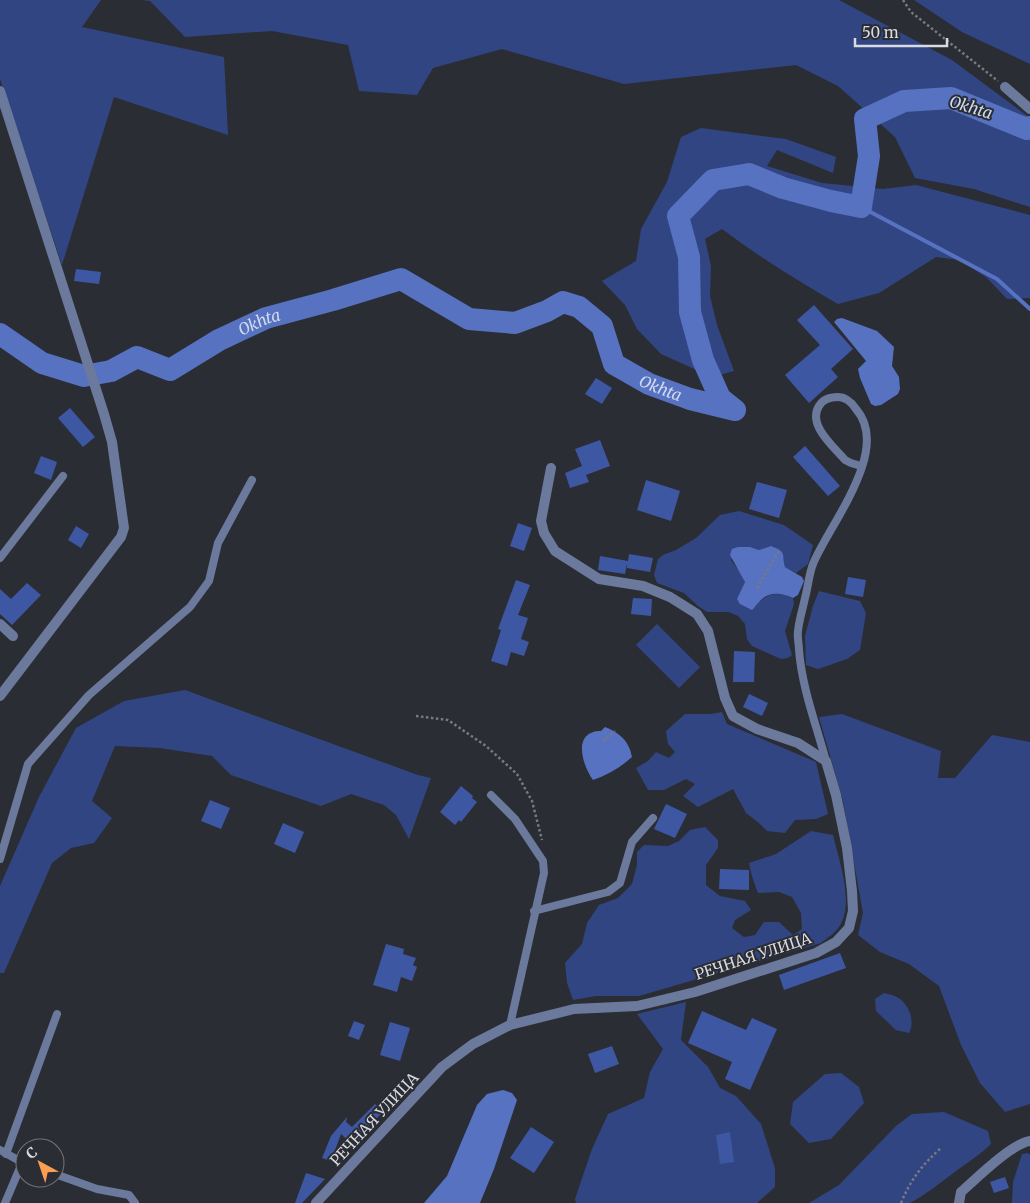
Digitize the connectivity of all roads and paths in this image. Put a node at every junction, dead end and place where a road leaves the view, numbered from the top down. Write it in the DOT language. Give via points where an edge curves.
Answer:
graph roads {
  1 [pos="903,0"];
  2 [pos="1006,87"];
  3 [pos="0,91"];
  4 [pos="5,104"];
  5 [pos="1028,107"];
  6 [pos="0,115"];
  7 [pos="861,466"];
  8 [pos="551,468"];
  9 [pos="64,476"];
  10 [pos="252,480"];
  11 [pos="780,549"];
  12 [pos="0,558"];
  13 [pos="757,588"];
  14 [pos="0,624"];
  15 [pos="13,636"];
  16 [pos="0,696"];
  17 [pos="416,716"];
  18 [pos="615,731"];
  19 [pos="603,741"];
  20 [pos="826,761"];
  21 [pos="491,795"];
  22 [pos="653,818"];
  23 [pos="0,858"];
  24 [pos="543,862"];
  25 [pos="534,911"];
  26 [pos="57,1014"];
  27 [pos="510,1025"];
  28 [pos="1030,1140"];
  29 [pos="941,1148"];
  30 [pos="3,1152"];
  31 [pos="15,1159"];
  32 [pos="65,1177"];
  33 [pos="15,1181"];
  34 [pos="5,1203"];
  35 [pos="135,1203"];
  36 [pos="316,1203"];
  37 [pos="901,1203"];
  38 [pos="959,1203"];
  1 -- 2 [label="path" via="911,12"];
  2 -- 5 [label="street"];
  3 -- 4 [label="street"];
  4 -- 6 [label="street"];
  4 -- 16 [label="street" via="112,442 124,528 121,537"];
  7 -- 7 [label="lane" via="868,448 867,427 860,413 841,396 823,401 815,414 817,424 845,460"];
  7 -- 20 [label="lane" via="853,490 813,565 798,632 804,684"];
  8 -- 20 [label="street" via="541,521 555,551 599,579 643,586 670,597 697,614 708,631 732,716 757,729 798,743"];
  9 -- 12 [label="lane"];
  10 -- 23 [label="lane" via="218,543 209,581 190,607 89,696 28,764"];
  11 -- 13 [label="path"];
  14 -- 15 [label="street"];
  17 -- 24 [label="path" via="448,720 486,746 517,774 532,802 541,836"];
  18 -- 19 [label="path"];
  20 -- 27 [label="street, РЕЧНАЯ УЛИЦА" via="847,848 852,890 853,912 849,928 836,942 816,953 695,992 638,1006 574,1009"];
  21 -- 24 [label="lane" via="515,820"];
  22 -- 25 [label="lane" via="632,842 620,884 608,892"];
  24 -- 25 [label="lane" via="544,873"];
  25 -- 27 [label="lane"];
  26 -- 30 [label="lane"];
  27 -- 36 [label="street, РЕЧНАЯ УЛИЦА" via="473,1044 442,1067"];
  28 -- 38 [label="street" via="1004,1156 961,1192"];
  29 -- 37 [label="path" via="922,1165"];
  30 -- 31 [label="lane"];
  32 -- 35 [label="lane" via="129,1195"];
  33 -- 34 [label="lane"];
}
